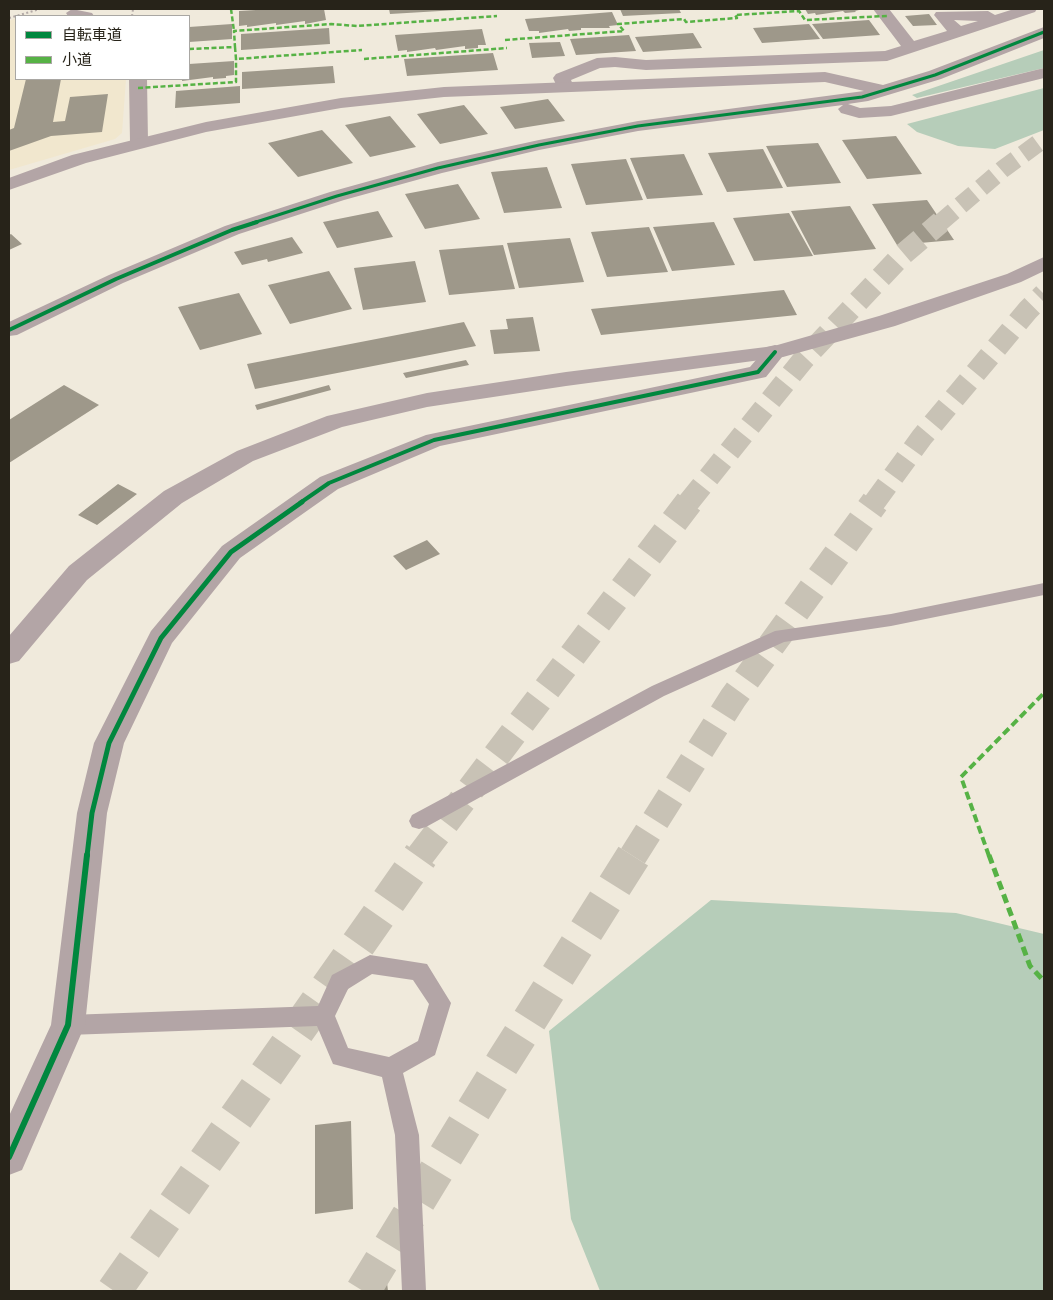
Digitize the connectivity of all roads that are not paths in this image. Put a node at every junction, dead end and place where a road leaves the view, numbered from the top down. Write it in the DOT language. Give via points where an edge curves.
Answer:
graph roads {
  1 [pos="881,9"];
  2 [pos="1029,9"];
  3 [pos="1000,18"];
  4 [pos="960,32"];
  5 [pos="1044,32"];
  6 [pos="911,48"];
  7 [pos="1044,73"];
  8 [pos="138,80"];
  9 [pos="565,87"];
  10 [pos="887,91"];
  11 [pos="823,103"];
  12 [pos="139,142"];
  13 [pos="9,184"];
  14 [pos="1044,263"];
  15 [pos="9,330"];
  16 [pos="775,352"];
  17 [pos="1044,589"];
  18 [pos="9,654"];
  19 [pos="418,821"];
  20 [pos="324,1016"];
  21 [pos="68,1025"];
  22 [pos="391,1068"];
  23 [pos="9,1157"];
  24 [pos="414,1291"];
  1 -- 6 [label="street"];
  2 -- 3 [label="street"];
  3 -- 4 [label="street"];
  3 -- 4 [label="street" via="983,14 942,15 950,26"];
  4 -- 6 [label="street"];
  5 -- 10 [label="street"];
  6 -- 9 [label="street" via="887,56 646,65 597,63 562,78"];
  7 -- 11 [label="street" via="891,111 859,112"];
  8 -- 12 [label="street"];
  9 -- 10 [label="street" via="825,76"];
  9 -- 12 [label="street" via="444,92 341,103"];
  10 -- 11 [label="street"];
  11 -- 15 [label="street" via="638,126 521,149 373,186 232,230 116,279"];
  12 -- 13 [label="street"];
  14 -- 16 [label="street" via="1014,278 888,321"];
  16 -- 18 [label="street" via="427,400 335,421 246,456 173,497 78,573"];
  16 -- 21 [label="street" via="758,372 434,440 329,484 231,552 161,638 109,743 92,814"];
  17 -- 19 [label="lane" via="891,620 781,636 658,691"];
  20 -- 21 [label="lane"];
  20 -- 22 [label="lane" via="341,1057"];
  20 -- 22 [label="lane" via="340,982 370,964 418,971 440,1003 427,1048"];
  21 -- 23 [label="street"];
  22 -- 24 [label="lane" via="407,1135"];
}
